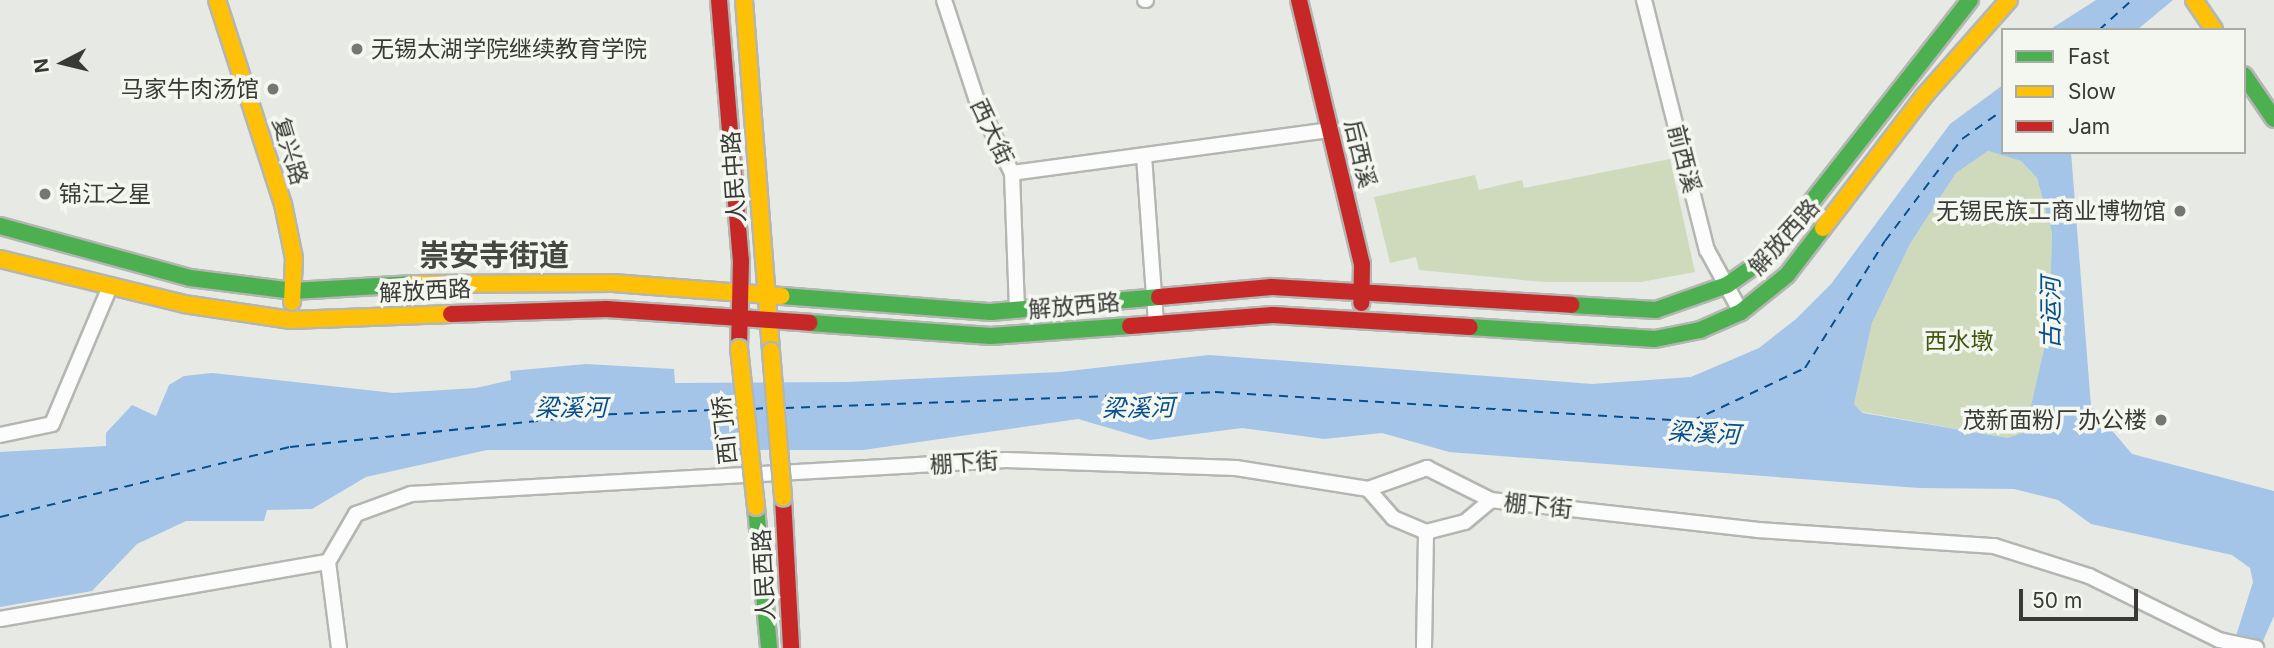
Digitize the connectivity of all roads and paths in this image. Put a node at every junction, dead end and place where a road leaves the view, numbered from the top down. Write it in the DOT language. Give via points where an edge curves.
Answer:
graph roads {
  1 [pos="217,0"];
  2 [pos="719,0"];
  3 [pos="744,0"];
  4 [pos="944,0"];
  5 [pos="1299,0"];
  6 [pos="1644,0"];
  7 [pos="1970,0"];
  8 [pos="2009,0"];
  9 [pos="2194,0"];
  10 [pos="2213,28"];
  11 [pos="2246,78"];
  12 [pos="2274,119"];
  13 [pos="1331,130"];
  14 [pos="1144,156"];
  15 [pos="1012,173"];
  16 [pos="0,226"];
  17 [pos="0,259"];
  18 [pos="1727,285"];
  19 [pos="110,287"];
  20 [pos="293,291"];
  21 [pos="739,291"];
  22 [pos="1362,292"];
  23 [pos="766,294"];
  24 [pos="1155,299"];
  25 [pos="1017,310"];
  26 [pos="1741,312"];
  27 [pos="738,317"];
  28 [pos="769,318"];
  29 [pos="291,320"];
  30 [pos="1361,320"];
  31 [pos="1156,323"];
  32 [pos="739,348"];
  33 [pos="0,435"];
  34 [pos="1368,489"];
  35 [pos="783,499"];
  36 [pos="1491,500"];
  37 [pos="756,507"];
  38 [pos="1426,532"];
  39 [pos="328,562"];
  40 [pos="0,619"];
  41 [pos="2218,644"];
  42 [pos="339,648"];
  43 [pos="769,648"];
  44 [pos="792,648"];
  45 [pos="1424,648"];
  46 [pos="2256,648"];
  1 -- 20 [label="main road, 复兴路" via="283,204 294,258"];
  2 -- 21 [label="main road, 人民中路"];
  3 -- 23 [label="main road, 人民中路"];
  4 -- 15 [label="street, 西大街" via="976,98"];
  5 -- 13 [label="main road, 后西溪"];
  6 -- 18 [label="street, 前西溪" via="1707,250"];
  7 -- 18 [label="main road, 解放西路" via="1802,219 1770,256"];
  8 -- 26 [label="main road, 解放西路" via="1924,96 1787,275"];
  9 -- 10 [label="main road"];
  11 -- 12 [label="main road"];
  13 -- 14 [label="street"];
  13 -- 22 [label="main road, 后西溪" via="1362,264"];
  14 -- 15 [label="street"];
  14 -- 24 [label="street"];
  15 -- 25 [label="street, 西大街"];
  16 -- 20 [label="main road, 解放西路" via="190,278"];
  17 -- 19 [label="main road, 解放西路"];
  18 -- 22 [label="main road, 解放西路" via="1656,310 1629,312"];
  18 -- 26 [label="street, 前西溪"];
  19 -- 29 [label="main road, 解放西路"];
  19 -- 33 [label="street" via="52,424"];
  20 -- 21 [label="main road, 解放西路" via="482,280"];
  20 -- 29 [label="main road, 复兴路"];
  21 -- 23 [label="main road, 解放西路"];
  21 -- 27 [label="main road, 人民中路"];
  22 -- 24 [label="main road, 解放西路" via="1272,288"];
  22 -- 30 [label="main road, 后西溪"];
  23 -- 25 [label="main road, 解放西路"];
  23 -- 28 [label="main road, 人民中路"];
  24 -- 25 [label="main road, 解放西路"];
  24 -- 31 [label="street"];
  26 -- 30 [label="main road, 解放西路" via="1700,330 1655,339"];
  27 -- 28 [label="main road, 解放西路"];
  27 -- 29 [label="main road, 解放西路" via="607,309"];
  27 -- 32 [label="main road, 人民中路"];
  28 -- 31 [label="main road, 解放西路" via="991,336"];
  28 -- 35 [label="main road, 人民中路, bridge"];
  30 -- 31 [label="main road, 解放西路" via="1273,315"];
  32 -- 37 [label="main road, 西门桥, bridge"];
  34 -- 36 [label="street, 棚下街" via="1427,468"];
  34 -- 38 [label="street" via="1393,518"];
  34 -- 39 [label="street, 棚下街" via="1236,468 1006,460 644,485 411,494 356,514"];
  35 -- 44 [label="main road, 人民西路"];
  36 -- 38 [label="street" via="1465,522"];
  36 -- 41 [label="street, 棚下街" via="1758,530 1994,546 2089,576"];
  37 -- 43 [label="main road, 人民西路"];
  38 -- 45 [label="street"];
  39 -- 40 [label="street"];
  39 -- 42 [label="street"];
  41 -- 46 [label="street, 棚下街"];
}
